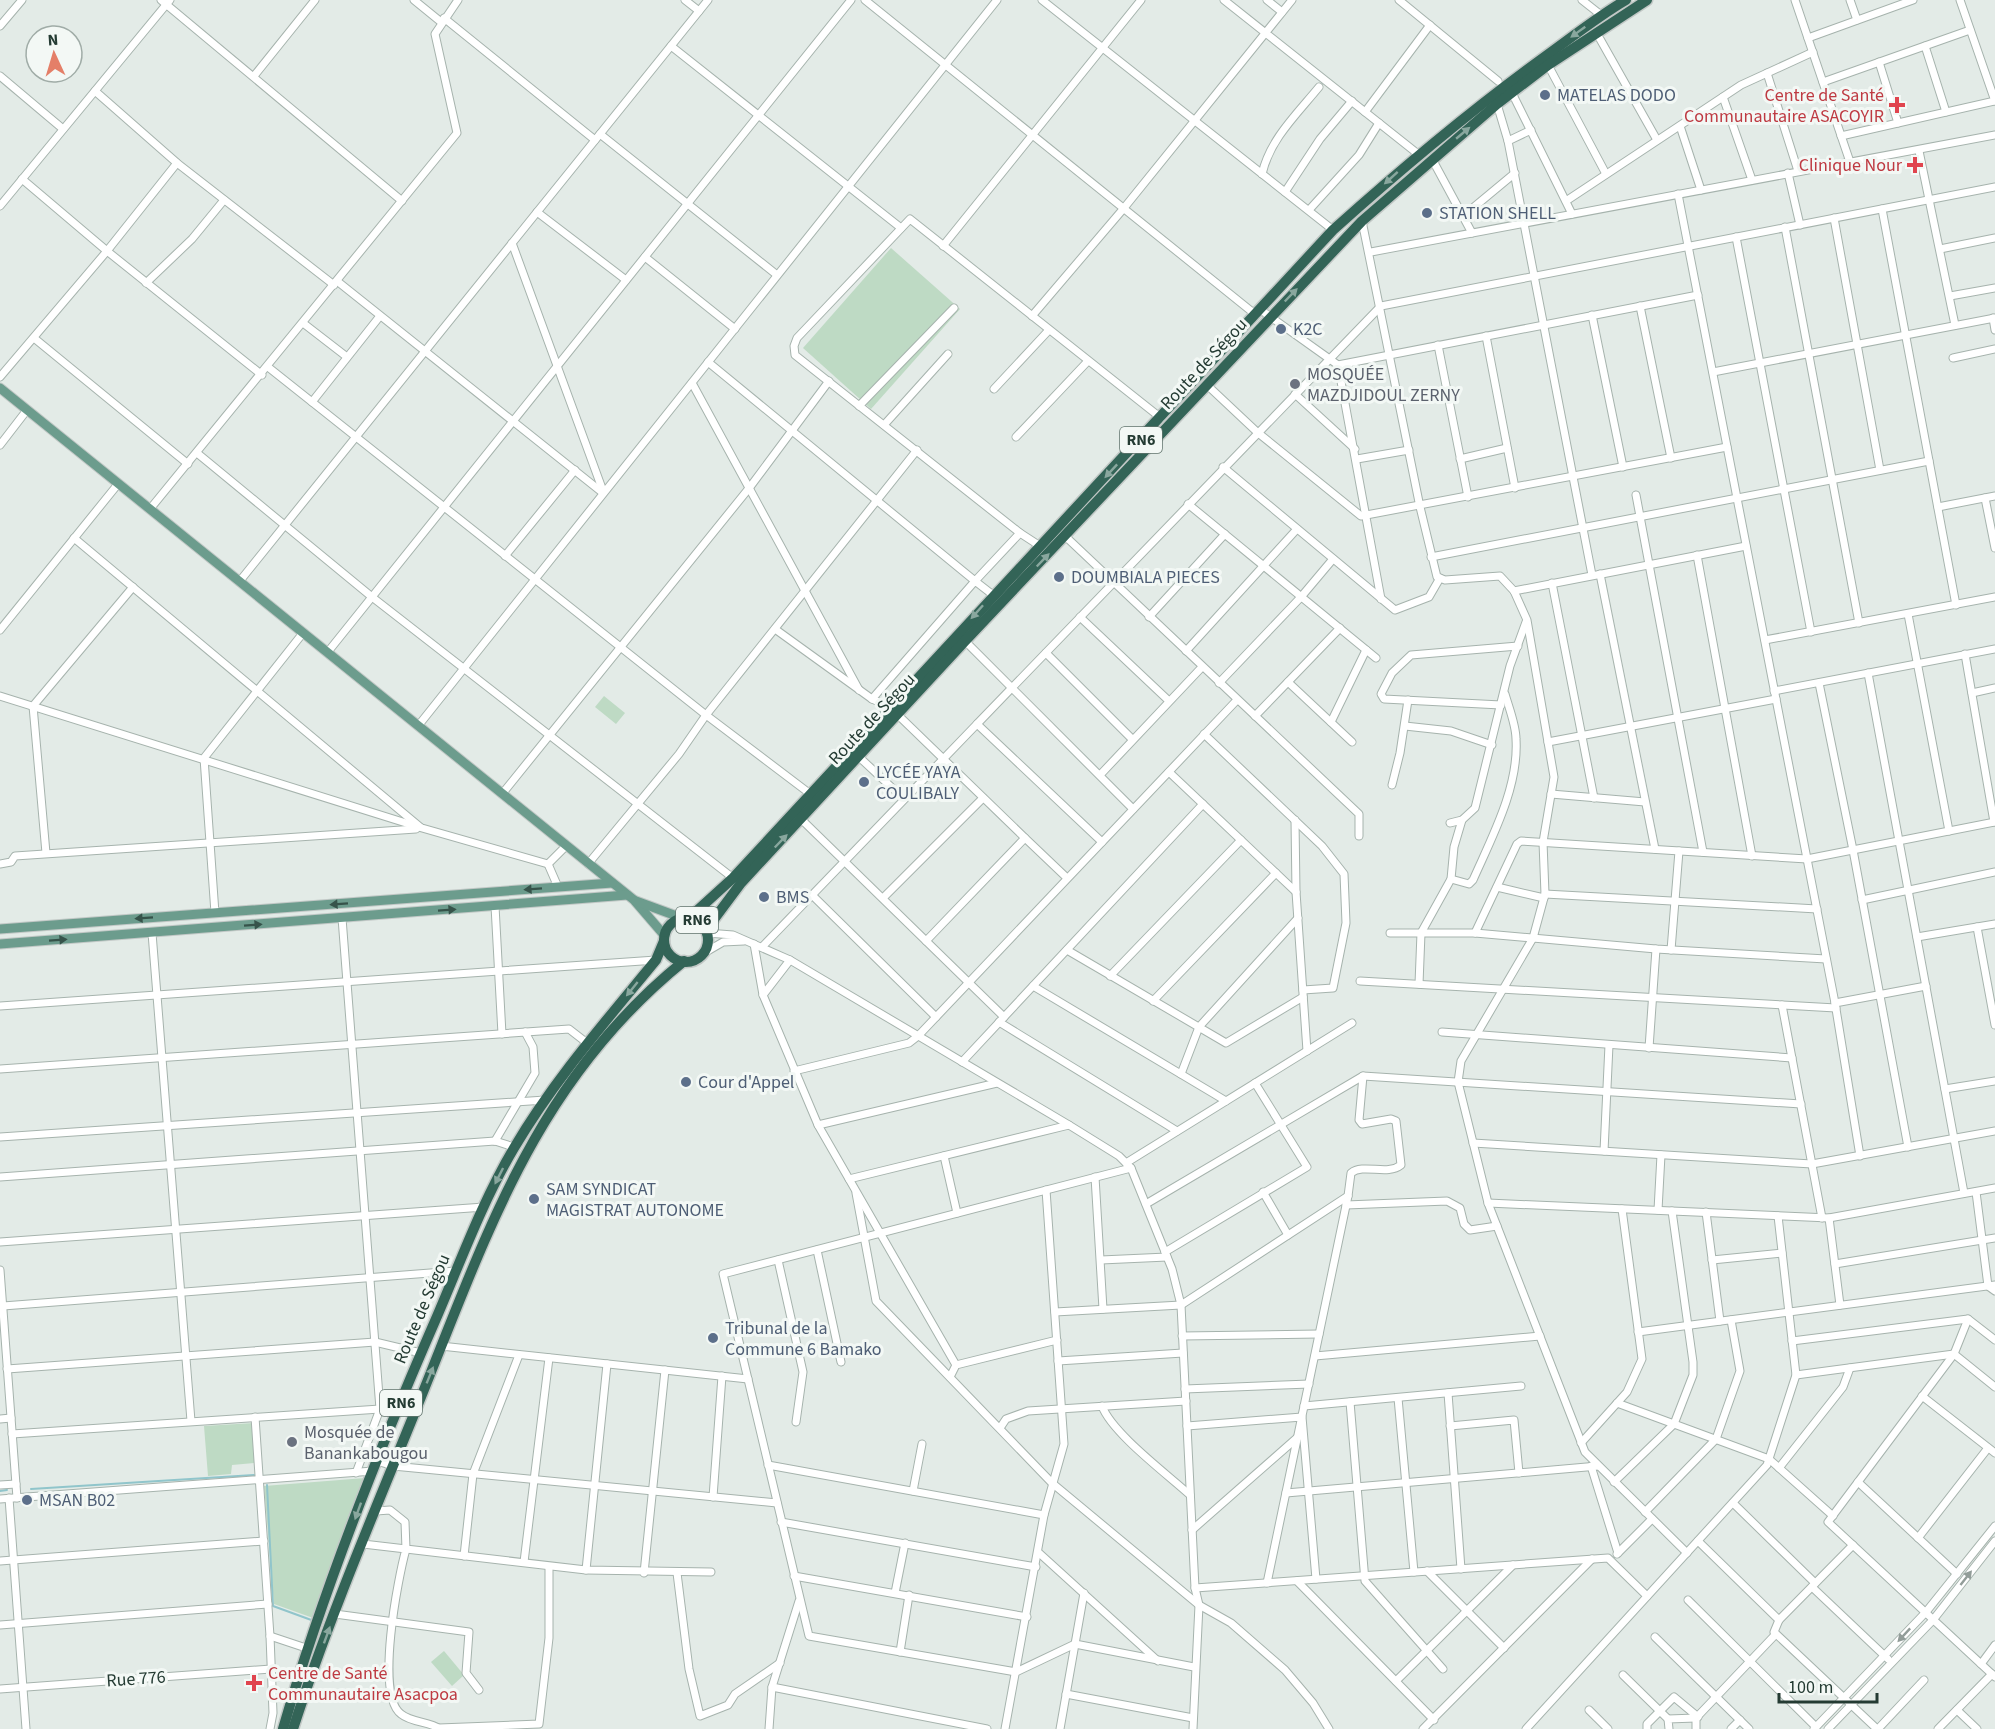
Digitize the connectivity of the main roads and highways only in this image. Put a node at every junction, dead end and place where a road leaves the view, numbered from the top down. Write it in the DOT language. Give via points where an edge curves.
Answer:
graph roads {
  1 [pos="1626,0"];
  2 [pos="1647,0"];
  3 [pos="1262,314"];
  4 [pos="0,388"];
  5 [pos="894,711"];
  6 [pos="612,883"];
  7 [pos="631,897"];
  8 [pos="686,918"];
  9 [pos="0,929"];
  10 [pos="707,931"];
  11 [pos="664,939"];
  12 [pos="0,944"];
  13 [pos="684,961"];
  14 [pos="283,1729"];
  15 [pos="293,1729"];
  1 -- 3 [label="highway, Route de Ségou / RN6, one-way" via="1504,86 1418,154 1334,230"];
  3 -- 2 [label="highway, Route de Ségou / RN6, one-way" via="1497,104"];
  3 -- 5 [label="highway, Route de Ségou / RN6, one-way" via="993,595"];
  5 -- 3 [label="highway, Route de Ségou / RN6, one-way" via="1207,385"];
  4 -- 6 [label="main road"];
  5 -- 8 [label="highway, Route de Ségou / RN6" via="809,793 733,878"];
  10 -- 5 [label="highway, Route de Ségou / RN6, one-way" via="741,883 802,820"];
  6 -- 7 [label="main road"];
  6 -- 9 [label="main road, one-way"];
  7 -- 8 [label="main road"];
  7 -- 11 [label="main road"];
  12 -- 7 [label="main road, one-way"];
  8 -- 10 [label="highway, RN6" via="702,924"];
  8 -- 11 [label="highway, Route de Ségou / RN6" via="668,928"];
  10 -- 13 [label="highway, Route de Ségou / RN6" via="704,953"];
  11 -- 13 [label="highway, RN6" via="670,955"];
  11 -- 14 [label="highway, Route de Ségou / RN6, one-way" via="656,960 587,1043 514,1147 484,1207 375,1466"];
  15 -- 13 [label="highway, Route de Ségou / RN6, one-way" via="393,1466 508,1186 555,1103 594,1049"];
}
